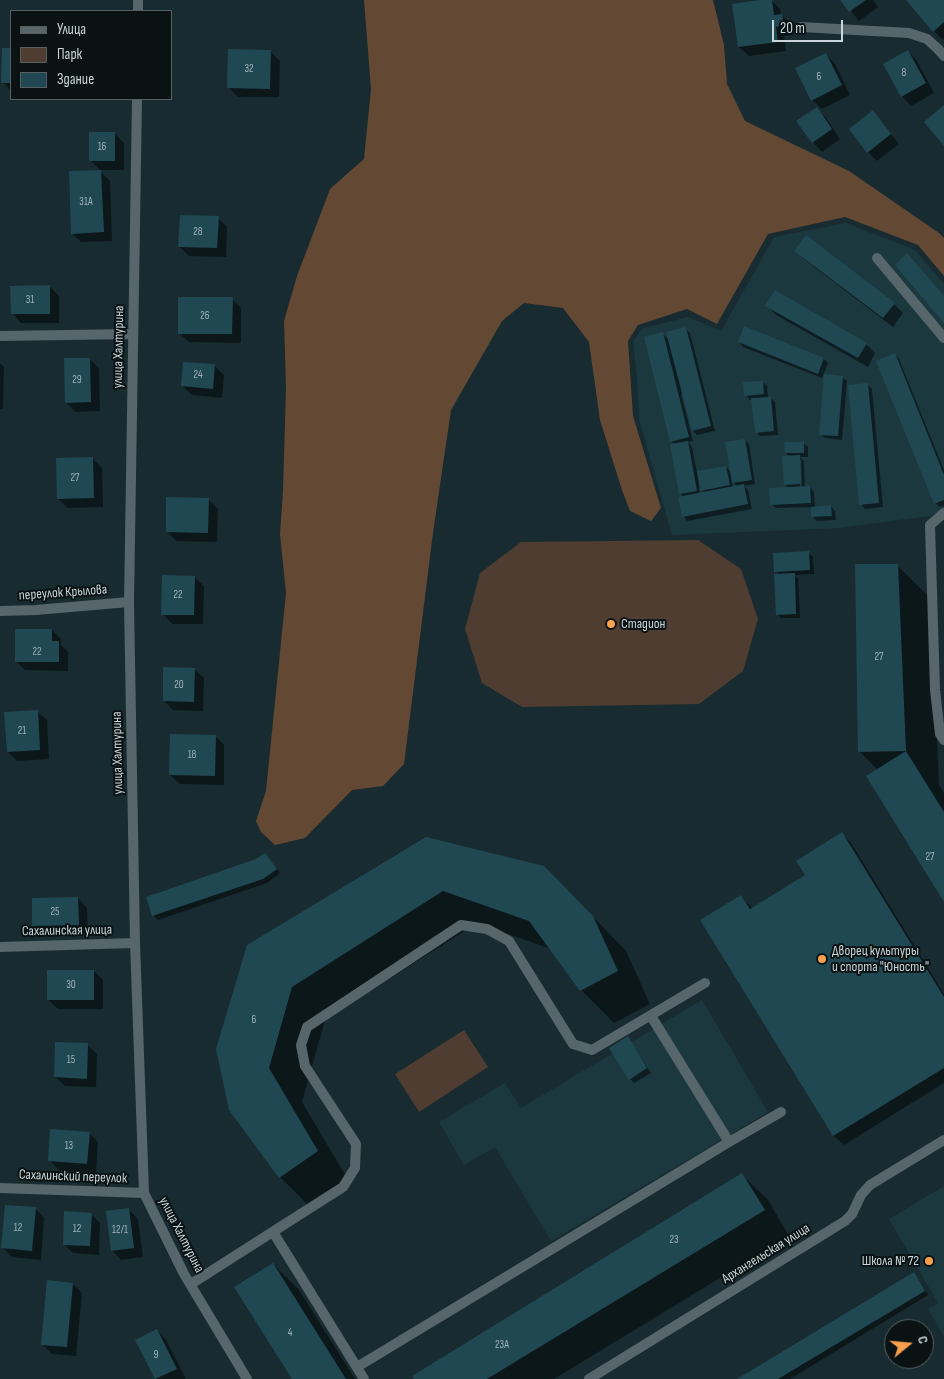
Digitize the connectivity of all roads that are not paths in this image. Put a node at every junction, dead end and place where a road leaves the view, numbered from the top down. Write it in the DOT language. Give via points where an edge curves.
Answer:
graph roads {
  1 [pos="801,27"];
  2 [pos="941,52"];
  3 [pos="136,100"];
  4 [pos="877,258"];
  5 [pos="133,334"];
  6 [pos="0,336"];
  7 [pos="944,338"];
  8 [pos="944,514"];
  9 [pos="129,602"];
  10 [pos="0,611"];
  11 [pos="944,740"];
  12 [pos="134,943"];
  13 [pos="0,947"];
  14 [pos="705,983"];
  15 [pos="651,1016"];
  16 [pos="782,1112"];
  17 [pos="944,1140"];
  18 [pos="729,1142"];
  19 [pos="0,1188"];
  20 [pos="144,1193"];
  21 [pos="272,1232"];
  22 [pos="191,1284"];
  23 [pos="357,1368"];
  24 [pos="247,1379"];
  25 [pos="364,1379"];
  26 [pos="589,1379"];
  1 -- 2 [label="street" via="909,33 927,39"];
  3 -- 5 [label="street, улица Халтурина"];
  4 -- 7 [label="street"];
  5 -- 6 [label="street"];
  5 -- 9 [label="street, улица Халтурина"];
  8 -- 11 [label="street" via="930,525 935,690 940,734"];
  9 -- 10 [label="street, переулок Крылова"];
  9 -- 12 [label="street, улица Халтурина"];
  12 -- 13 [label="street, Сахалинская улица"];
  12 -- 20 [label="street, улица Халтурина"];
  14 -- 15 [label="street"];
  15 -- 18 [label="street"];
  15 -- 21 [label="street" via="592,1050 573,1044 509,941 487,929 461,926 307,1027 301,1045 305,1066 356,1144 355,1168 343,1186"];
  16 -- 18 [label="street"];
  17 -- 26 [label="street, Архангельская улица" via="870,1185 845,1221"];
  18 -- 23 [label="street"];
  19 -- 20 [label="street, Сахалинский переулок"];
  20 -- 22 [label="street, улица Халтурина"];
  21 -- 22 [label="street"];
  21 -- 23 [label="street"];
  22 -- 24 [label="street, улица Халтурина"];
  23 -- 25 [label="street"];
}
